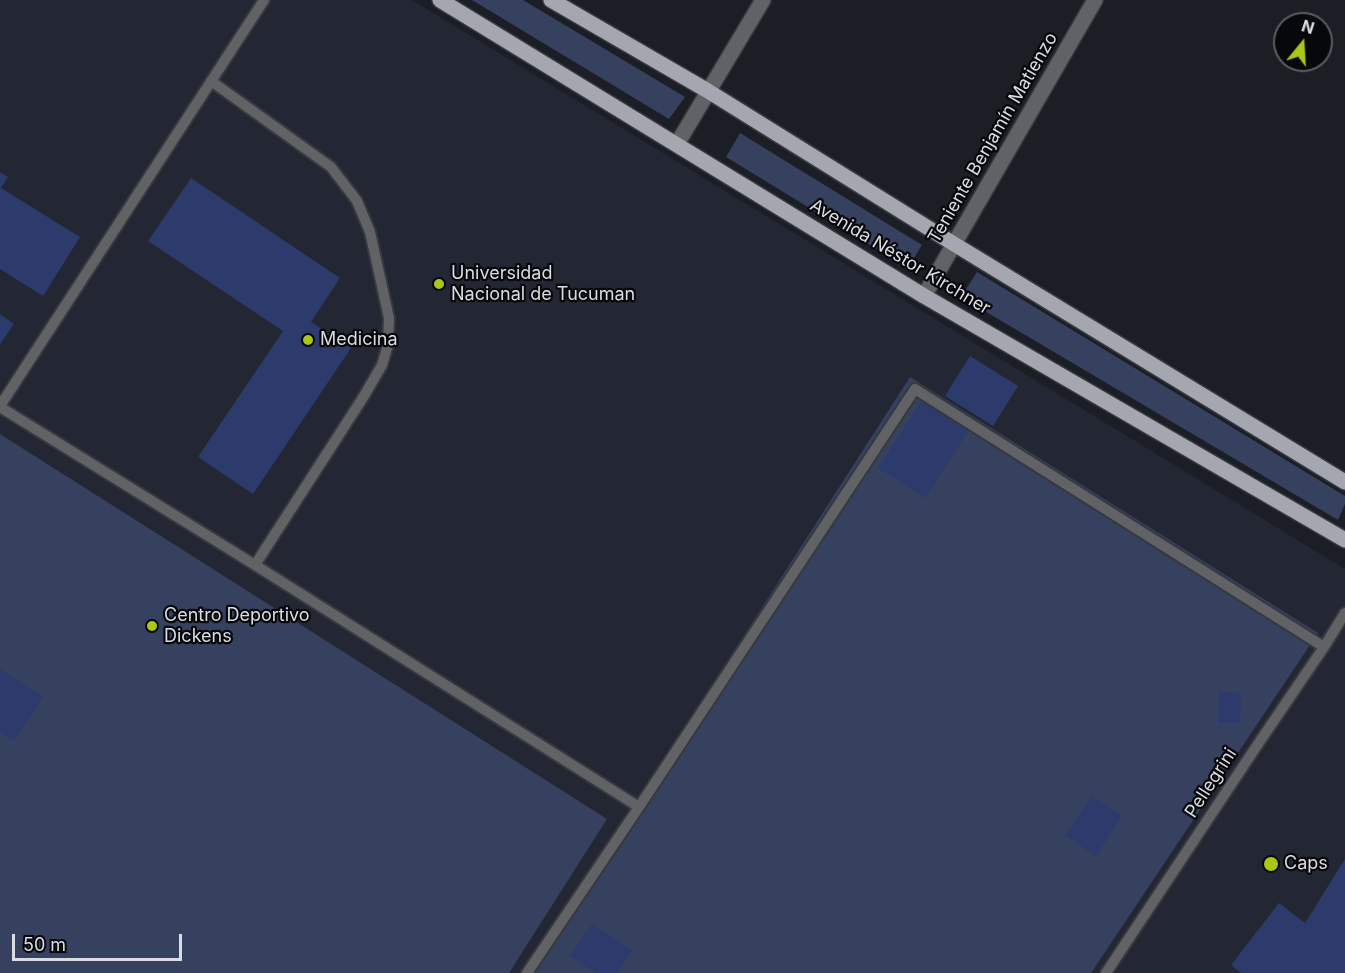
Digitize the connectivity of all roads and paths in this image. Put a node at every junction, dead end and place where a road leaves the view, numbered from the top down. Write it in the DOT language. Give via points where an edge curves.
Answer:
graph roads {
  1 [pos="264,0"];
  2 [pos="440,0"];
  3 [pos="551,0"];
  4 [pos="763,0"];
  5 [pos="1095,0"];
  6 [pos="211,81"];
  7 [pos="708,91"];
  8 [pos="677,144"];
  9 [pos="954,244"];
  10 [pos="924,296"];
  11 [pos="0,407"];
  12 [pos="1345,482"];
  13 [pos="1345,540"];
  14 [pos="255,565"];
  15 [pos="1345,613"];
  16 [pos="1324,647"];
  17 [pos="639,807"];
  18 [pos="527,973"];
  19 [pos="1106,973"];
  1 -- 6 [label="lane"];
  2 -- 8 [label="main road, Avenida Néstor Kirchner"];
  3 -- 7 [label="main road"];
  4 -- 7 [label="street"];
  5 -- 9 [label="street, Teniente Benjamín Matienzo"];
  6 -- 11 [label="lane"];
  6 -- 14 [label="lane" via="331,167 357,201 369,232 389,318 382,365"];
  7 -- 8 [label="street"];
  7 -- 9 [label="main road"];
  8 -- 10 [label="main road, Avenida Néstor Kirchner"];
  9 -- 10 [label="street, Teniente Benjamín Matienzo"];
  9 -- 12 [label="main road"];
  10 -- 13 [label="main road, Avenida Néstor Kirchner"];
  11 -- 14 [label="lane"];
  14 -- 17 [label="lane"];
  15 -- 16 [label="lane, Pellegrini"];
  16 -- 17 [label="lane" via="915,389"];
  16 -- 19 [label="lane, Pellegrini"];
  17 -- 18 [label="lane"];
}
